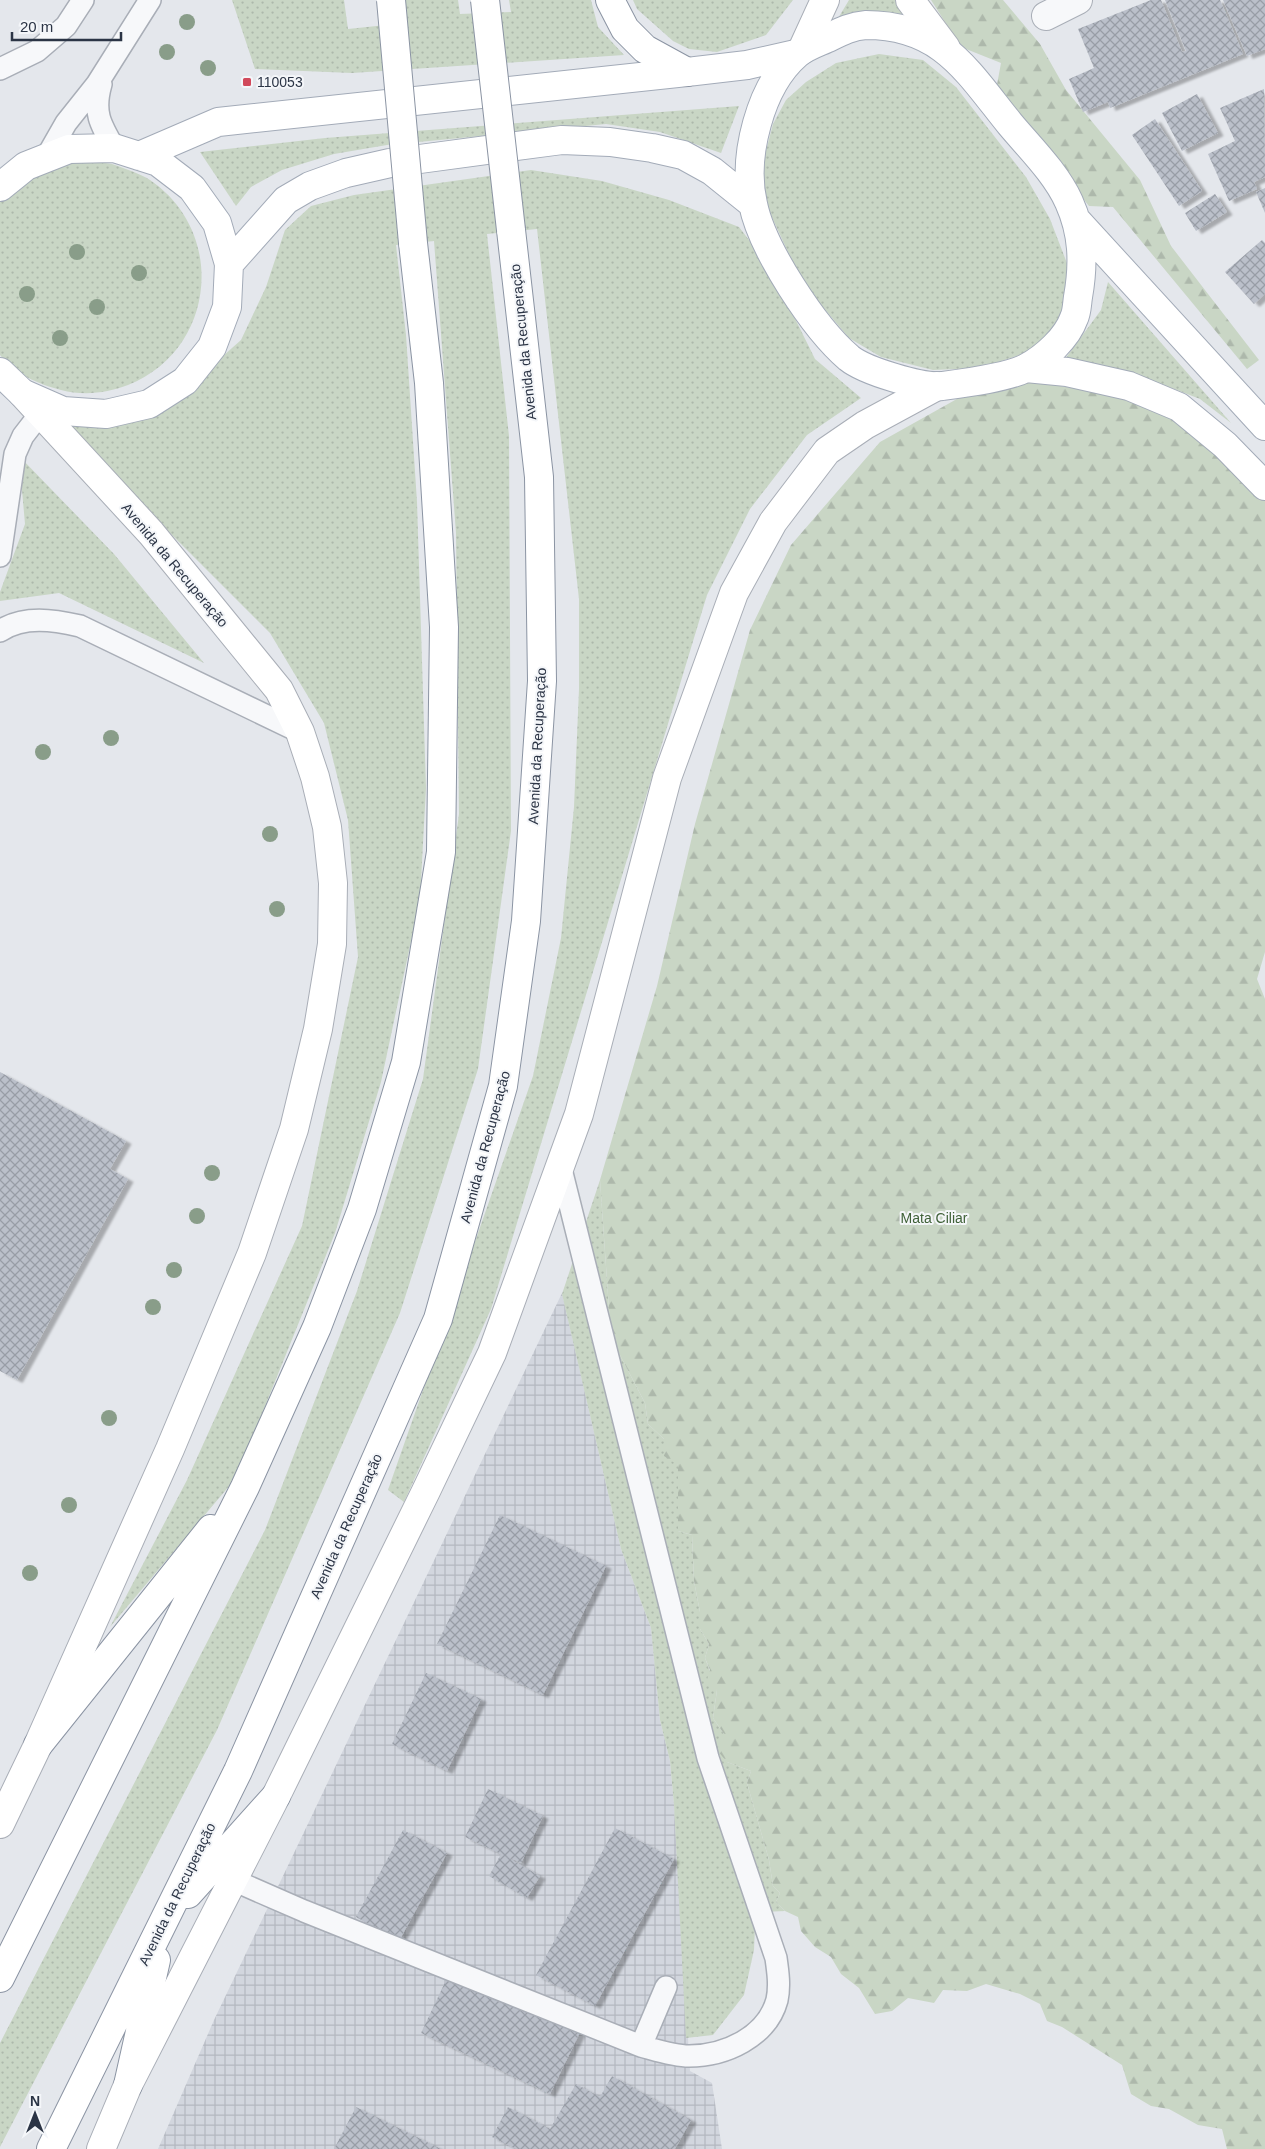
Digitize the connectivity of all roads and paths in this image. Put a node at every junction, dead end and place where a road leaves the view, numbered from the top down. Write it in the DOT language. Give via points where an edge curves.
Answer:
graph roads {
  1 [pos="82,0"];
  2 [pos="150,0"];
  3 [pos="391,0"];
  4 [pos="485,0"];
  5 [pos="610,0"];
  6 [pos="825,0"];
  7 [pos="910,0"];
  8 [pos="1078,0"];
  9 [pos="1046,16"];
  10 [pos="946,48"];
  11 [pos="799,52"];
  12 [pos="0,69"];
  13 [pos="105,72"];
  14 [pos="687,72"];
  15 [pos="126,152"];
  16 [pos="46,158"];
  17 [pos="0,188"];
  18 [pos="753,204"];
  19 [pos="1077,221"];
  20 [pos="229,264"];
  21 [pos="1026,368"];
  22 [pos="0,372"];
  23 [pos="937,386"];
  24 [pos="22,393"];
  25 [pos="40,414"];
  26 [pos="1265,426"];
  27 [pos="1265,486"];
  28 [pos="0,556"];
  29 [pos="0,631"];
  30 [pos="300,732"];
  31 [pos="560,1165"];
  32 [pos="245,1487"];
  33 [pos="38,1745"];
  34 [pos="276,1796"];
  35 [pos="0,1824"];
  36 [pos="233,1880"];
  37 [pos="165,1919"];
  38 [pos="0,1978"];
  39 [pos="666,1987"];
  40 [pos="640,2046"];
  41 [pos="128,2085"];
  42 [pos="51,2149"];
  43 [pos="100,2149"];
  1 -- 12 [label="lane" via="66,26 37,51"];
  2 -- 13 [label="lane"];
  3 -- 32 [label="main road, bridge" via="413,243 430,383 444,627 441,852 406,1062 362,1209 317,1327"];
  4 -- 37 [label="main road, Avenida da Recuperação, bridge" via="539,476 542,681 526,921 503,1086 438,1319 238,1771"];
  5 -- 14 [label="main road" via="625,28 645,49"];
  6 -- 11 [label="main road"];
  7 -- 10 [label="main road"];
  8 -- 9 [label="street"];
  10 -- 11 [label="main road" via="906,29 866,25 853,26"];
  10 -- 19 [label="main road" via="1048,170 1067,198"];
  11 -- 14 [label="main road" via="747,65"];
  11 -- 18 [label="main road" via="774,81 754,133 749,167"];
  13 -- 15 [label="lane" via="97,97 100,124"];
  13 -- 16 [label="lane" via="66,123"];
  14 -- 15 [label="main road" via="218,122"];
  15 -- 16 [label="main road" via="69,149"];
  15 -- 20 [label="main road" via="158,162 192,188 217,223"];
  16 -- 17 [label="main road" via="26,166"];
  18 -- 20 [label="main road" via="712,172 683,155 610,142 562,140 390,162 310,186 286,200"];
  18 -- 23 [label="main road" via="766,241 822,331 852,360 894,378"];
  19 -- 21 [label="main road" via="1082,259 1074,318 1057,345"];
  19 -- 26 [label="main road"];
  20 -- 24 [label="main road" via="227,307 212,347 185,381 149,404 106,414 63,411"];
  21 -- 23 [label="main road" via="984,380"];
  21 -- 27 [label="main road" via="1067,372 1129,386 1179,407 1225,445"];
  22 -- 24 [label="main road"];
  23 -- 31 [label="main road" via="865,425 827,451 773,522 734,592 667,778 578,1114"];
  24 -- 25 [label="main road, Avenida da Recuperação"];
  25 -- 28 [label="lane" via="14,454"];
  25 -- 30 [label="main road, Avenida da Recuperação" via="151,533 279,690"];
  29 -- 30 [label="lane" via="9,625 46,619 80,626"];
  30 -- 33 [label="main road, Avenida da Recuperação" via="327,827 333,883 332,944 318,1028 294,1129 252,1253 170,1449"];
  31 -- 34 [label="main road" via="492,1353"];
  31 -- 40 [label="lane" via="708,1758 776,1958 779,1981 769,2019 754,2035 735,2046 688,2056"];
  32 -- 33 [label="main road"];
  32 -- 38 [label="main road"];
  33 -- 35 [label="main road, Avenida da Recuperação"];
  34 -- 36 [label="main road"];
  34 -- 37 [label="main road"];
  36 -- 40 [label="lane"];
  36 -- 41 [label="main road"];
  37 -- 41 [label="main road"];
  37 -- 42 [label="main road, Avenida da Recuperação"];
  39 -- 40 [label="lane"];
  41 -- 43 [label="main road"];
}
